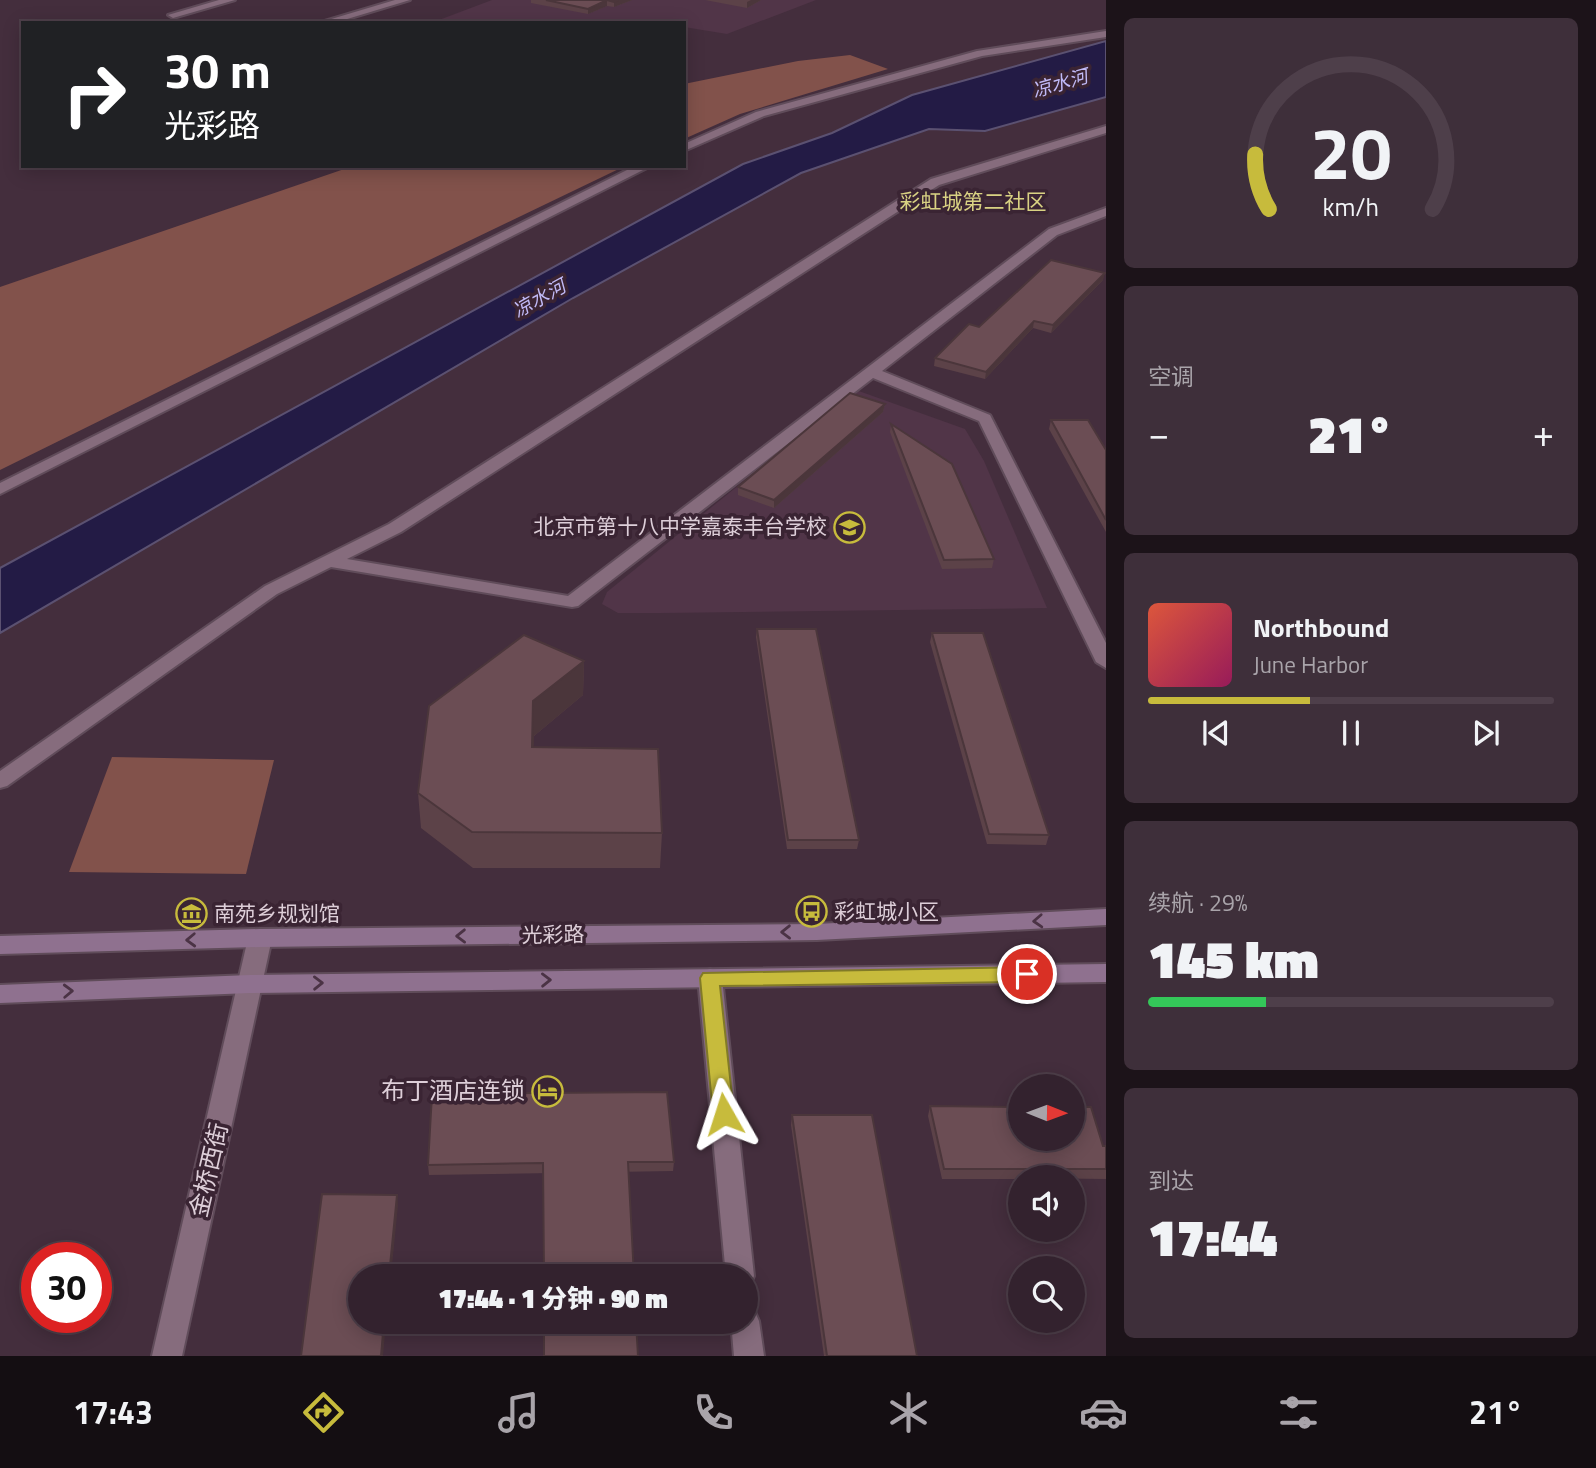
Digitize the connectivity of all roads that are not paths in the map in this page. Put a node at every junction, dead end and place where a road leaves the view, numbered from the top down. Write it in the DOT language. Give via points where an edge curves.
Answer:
graph roads {
  1 [pos="230,0"];
  2 [pos="405,0"];
  3 [pos="173,15"];
  4 [pos="330,21"];
  5 [pos="1106,34"];
  6 [pos="1106,129"];
  7 [pos="686,147"];
  8 [pos="641,168"];
  9 [pos="1106,212"];
  10 [pos="869,371"];
  11 [pos="0,489"];
  12 [pos="329,561"];
  13 [pos="1106,662"];
  14 [pos="0,781"];
  15 [pos="1106,917"];
  16 [pos="260,938"];
  17 [pos="0,945"];
  18 [pos="1106,973"];
  19 [pos="710,978"];
  20 [pos="250,984"];
  21 [pos="0,993"];
  22 [pos="739,1264"];
  23 [pos="746,1334"];
  24 [pos="167,1356"];
  25 [pos="749,1356"];
  1 -- 3 [label="street"];
  2 -- 4 [label="street"];
  5 -- 7 [label="street" via="981,53 760,114"];
  6 -- 12 [label="street" via="935,182 396,528"];
  8 -- 11 [label="street"];
  9 -- 10 [label="street" via="1053,232"];
  10 -- 12 [label="street" via="572,602"];
  10 -- 13 [label="street" via="985,418"];
  12 -- 14 [label="street" via="271,590"];
  15 -- 16 [label="main road, 光彩路, one-way" via="817,932"];
  16 -- 17 [label="main road, 光彩路, one-way"];
  16 -- 20 [label="street, 金桥西街"];
  18 -- 19 [label="main road"];
  20 -- 19 [label="main road, one-way"];
  19 -- 22 [label="street"];
  21 -- 20 [label="main road, one-way"];
  20 -- 24 [label="street, 金桥西街"];
  23 -- 25 [label="street"];
}
